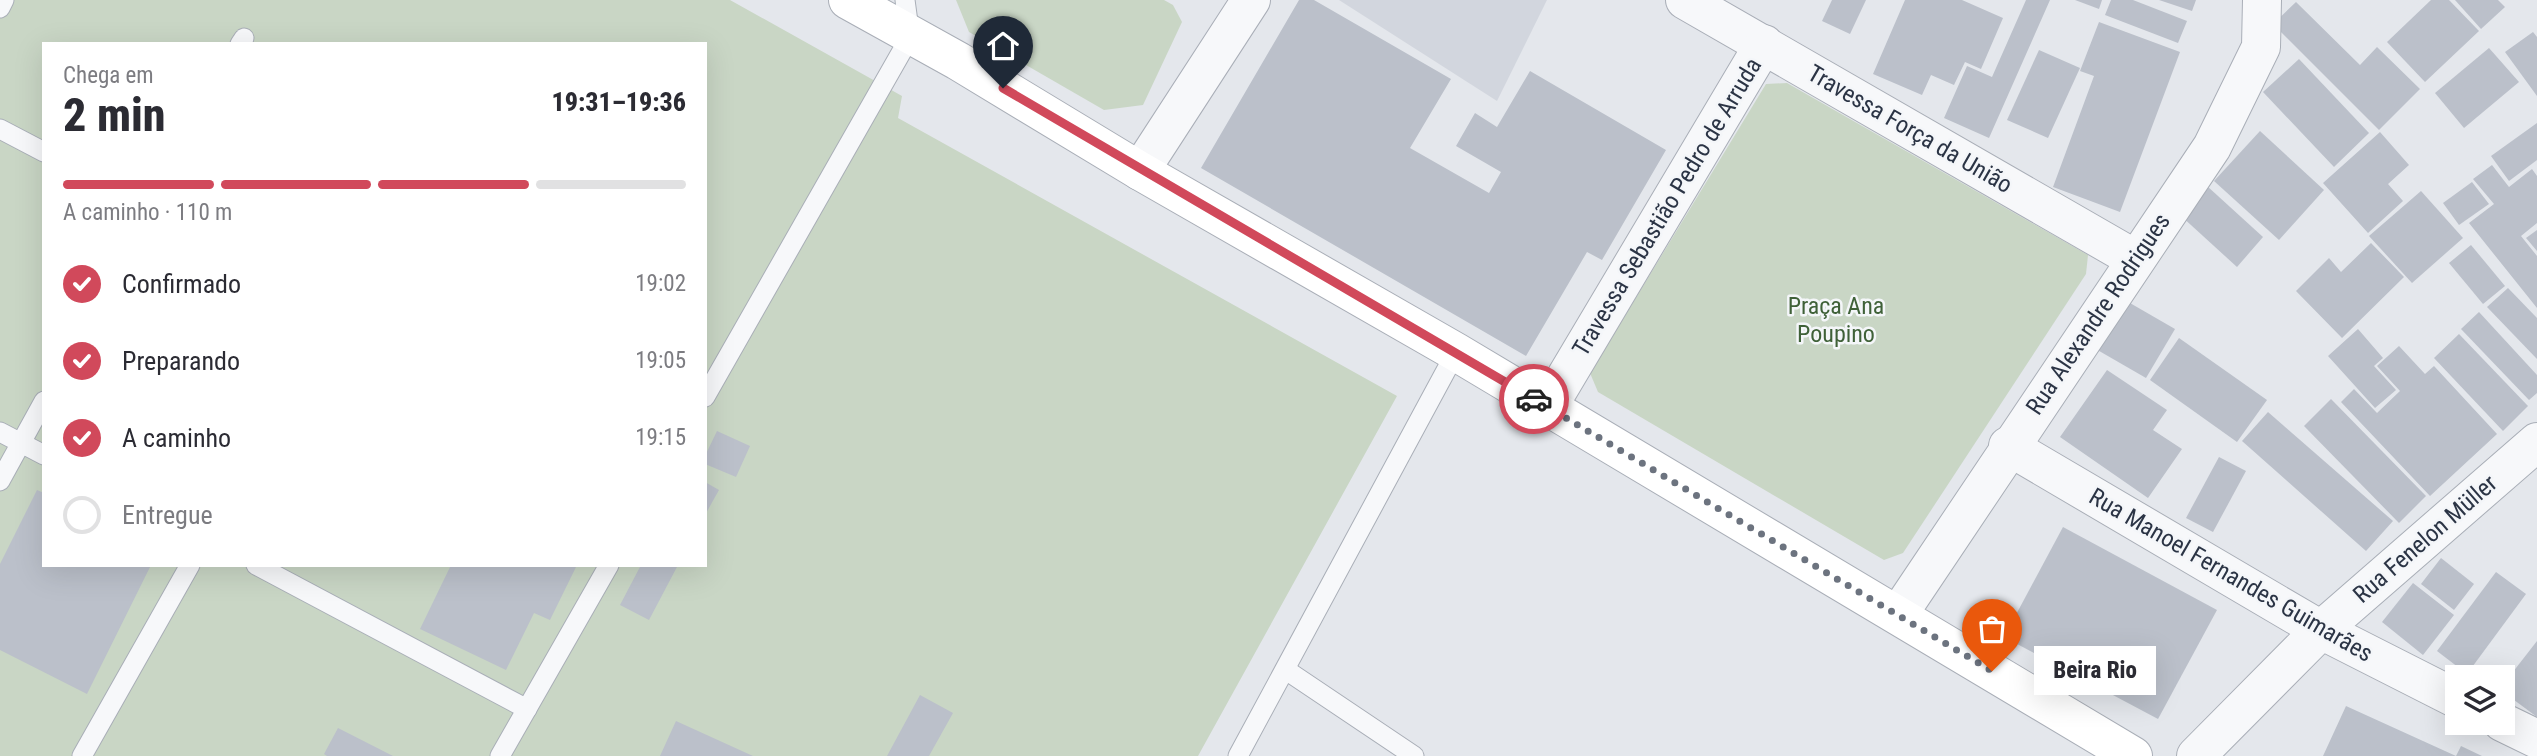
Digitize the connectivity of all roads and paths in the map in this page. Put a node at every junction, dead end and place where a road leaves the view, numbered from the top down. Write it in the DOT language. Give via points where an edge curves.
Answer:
graph roads {
  1 [pos="5,0"];
  2 [pos="848,0"];
  3 [pos="1251,0"];
  4 [pos="1685,0"];
  5 [pos="2262,0"];
  6 [pos="0,8"];
  7 [pos="908,18"];
  8 [pos="1764,44"];
  9 [pos="0,129"];
  10 [pos="42,151"];
  11 [pos="1140,171"];
  12 [pos="2135,259"];
  13 [pos="1456,352"];
  14 [pos="707,393"];
  15 [pos="42,405"];
  16 [pos="1548,407"];
  17 [pos="0,432"];
  18 [pos="2537,442"];
  19 [pos="22,443"];
  20 [pos="2008,446"];
  21 [pos="42,454"];
  22 [pos="0,481"];
  23 [pos="189,567"];
  24 [pos="260,567"];
  25 [pos="608,567"];
  26 [pos="1898,615"];
  27 [pos="2321,630"];
  28 [pos="1286,670"];
  29 [pos="2445,693"];
  30 [pos="527,709"];
  31 [pos="2515,728"];
  32 [pos="2537,739"];
  33 [pos="82,756"];
  34 [pos="500,756"];
  35 [pos="1238,756"];
  36 [pos="1414,756"];
  37 [pos="2133,756"];
  38 [pos="2196,756"];
  1 -- 6 [label="lane"];
  2 -- 7 [label="main road"];
  3 -- 11 [label="street"];
  4 -- 8 [label="street, Travessa Força da União"];
  5 -- 12 [label="street, Rua Alexandre Rodrigues" via="2261,47 2243,85 2212,147"];
  7 -- 11 [label="main road" via="958,61"];
  7 -- 14 [label="lane"];
  8 -- 12 [label="street, Travessa Força da União"];
  8 -- 16 [label="street, Travessa Sebastião Pedro de Arruda"];
  9 -- 10 [label="lane"];
  11 -- 13 [label="main road"];
  12 -- 20 [label="street, Rua Alexandre Rodrigues"];
  13 -- 16 [label="main road"];
  13 -- 28 [label="lane"];
  15 -- 19 [label="lane"];
  16 -- 26 [label="main road"];
  17 -- 19 [label="lane"];
  18 -- 27 [label="street, Rua Fenelon Müller"];
  19 -- 21 [label="lane"];
  19 -- 22 [label="lane"];
  20 -- 26 [label="street, Rua Alexandre Rodrigues"];
  20 -- 27 [label="street, Rua Manoel Fernandes Guimarães"];
  23 -- 33 [label="lane"];
  24 -- 30 [label="lane"];
  25 -- 30 [label="lane"];
  26 -- 37 [label="main road"];
  27 -- 29 [label="street, Rua Manoel Fernandes Guimarães"];
  27 -- 38 [label="street, Rua Fenelon Müller"];
  28 -- 35 [label="lane"];
  28 -- 36 [label="lane"];
  30 -- 34 [label="lane"];
  31 -- 32 [label="street"];
}
